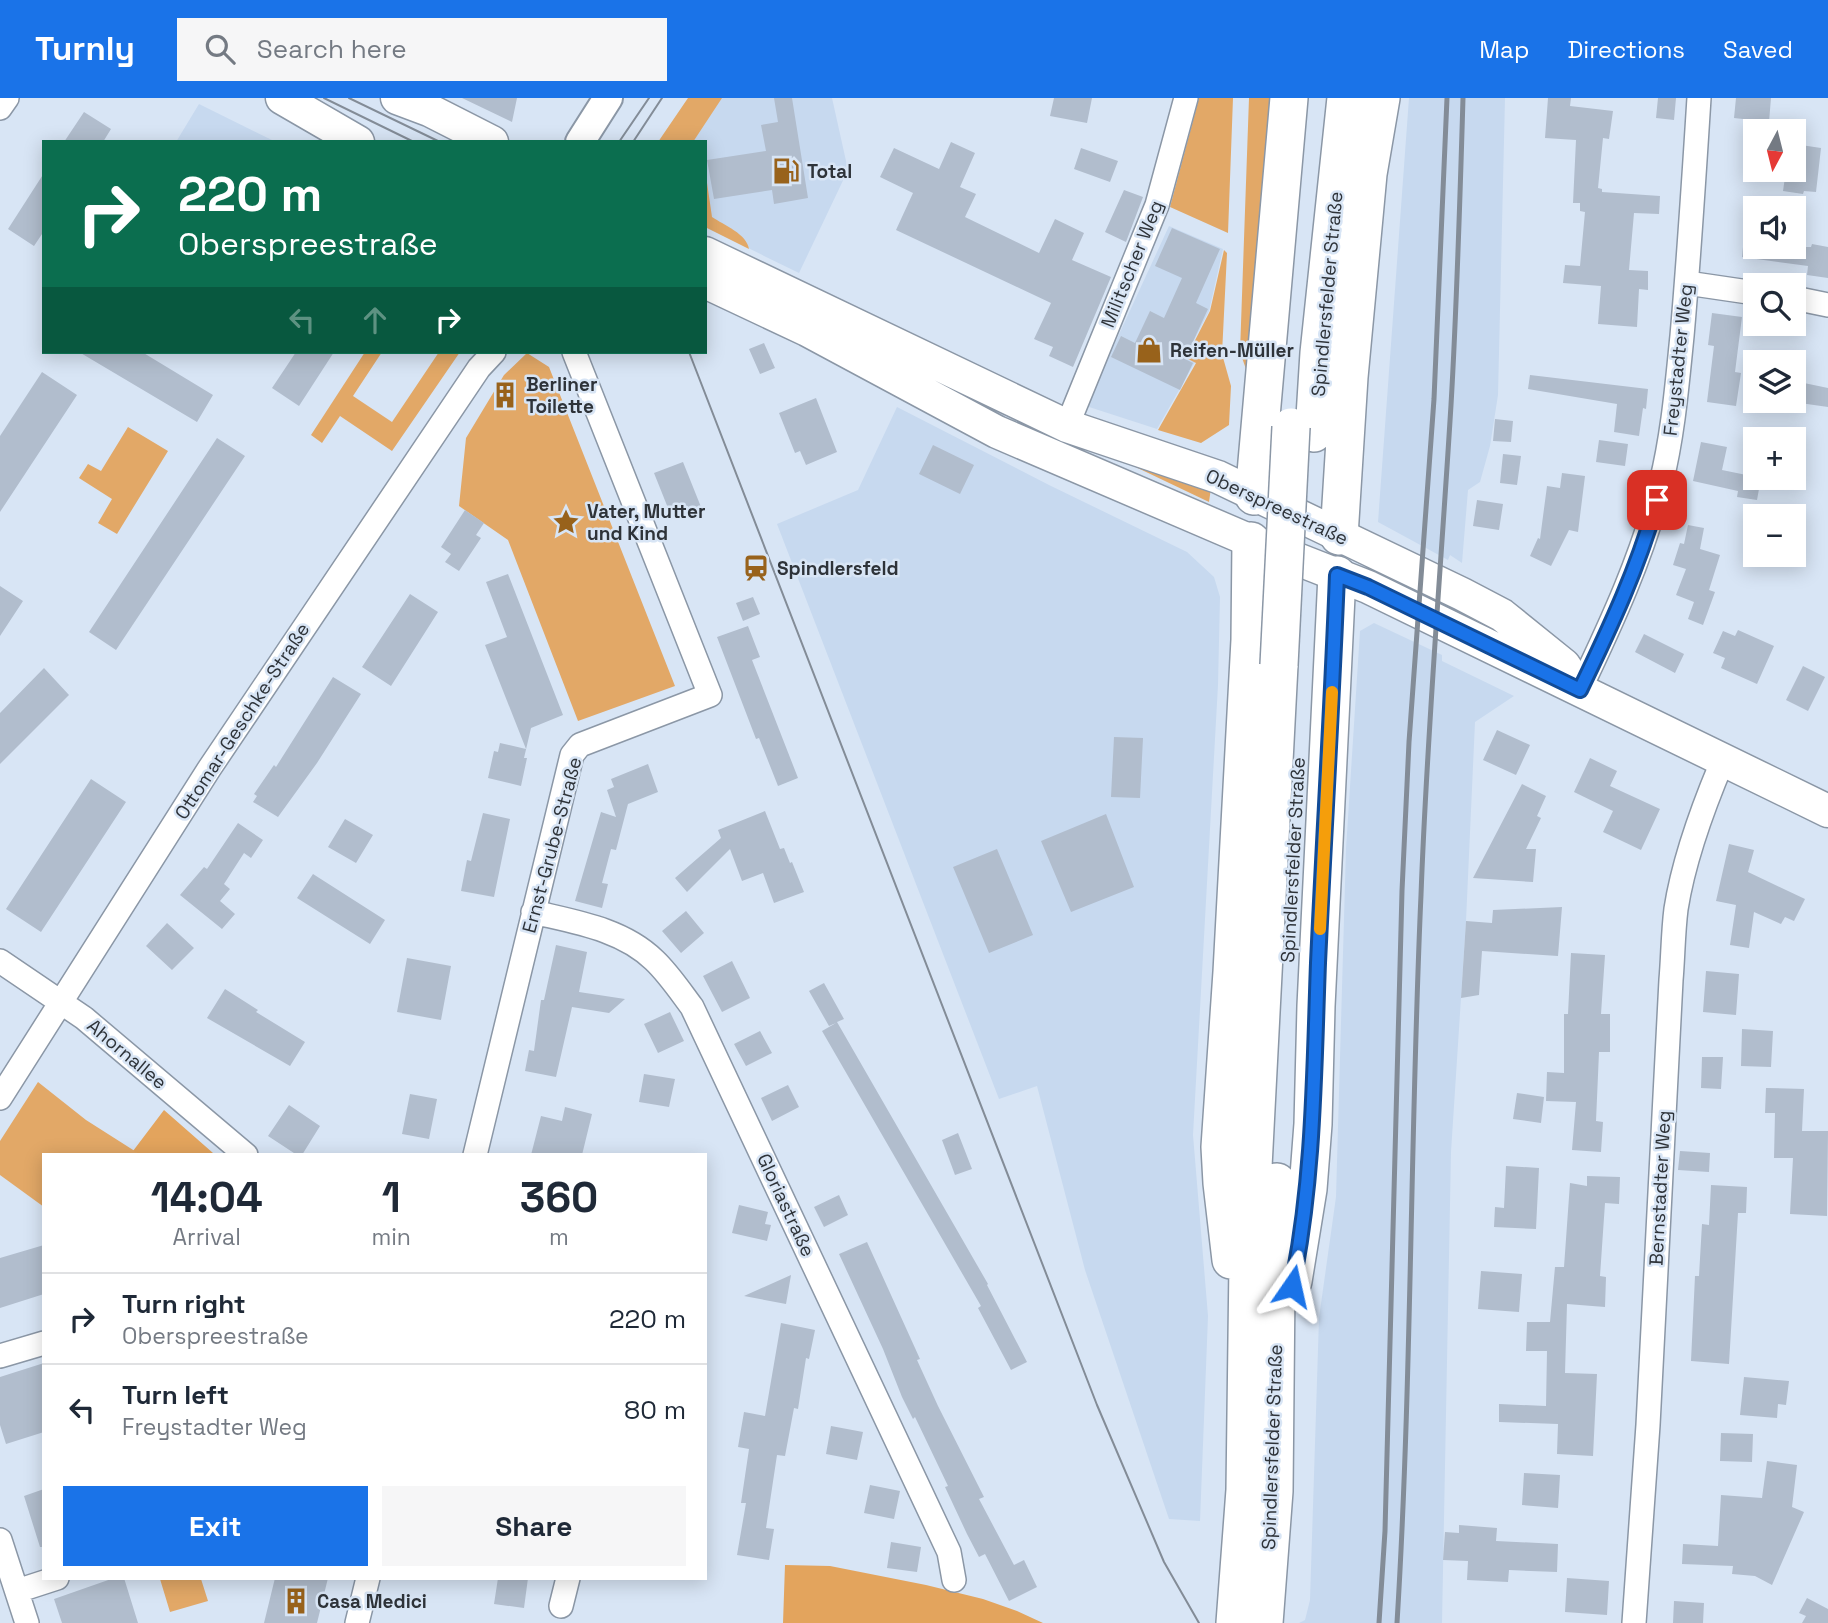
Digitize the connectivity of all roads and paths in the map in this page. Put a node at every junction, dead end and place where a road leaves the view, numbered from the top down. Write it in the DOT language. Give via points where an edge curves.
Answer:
graph roads {
  1 [pos="7,98"];
  2 [pos="282,98"];
  3 [pos="397,98"];
  4 [pos="608,98"];
  5 [pos="1186,98"];
  6 [pos="1289,98"];
  7 [pos="1321,98"];
  8 [pos="1346,98"];
  9 [pos="1381,98"];
  10 [pos="1699,98"];
  11 [pos="0,108"];
  12 [pos="355,140"];
  13 [pos="488,140"];
  14 [pos="581,140"];
  15 [pos="707,254"];
  16 [pos="707,283"];
  17 [pos="1687,283"];
  18 [pos="1743,291"];
  19 [pos="1806,300"];
  20 [pos="1828,305"];
  21 [pos="492,354"];
  22 [pos="575,354"];
  23 [pos="946,369"];
  24 [pos="932,399"];
  25 [pos="1068,426"];
  26 [pos="1303,430"];
  27 [pos="1254,496"];
  28 [pos="1339,536"];
  29 [pos="1251,541"];
  30 [pos="1337,575"];
  31 [pos="1580,690"];
  32 [pos="1723,760"];
  33 [pos="1828,811"];
  34 [pos="533,912"];
  35 [pos="0,961"];
  36 [pos="60,1002"];
  37 [pos="0,1098"];
  38 [pos="244,1153"];
  39 [pos="475,1153"];
  40 [pos="42,1344"];
  41 [pos="0,1356"];
  42 [pos="1261,1359"];
  43 [pos="0,1540"];
  44 [pos="51,1580"];
  45 [pos="368,1580"];
  46 [pos="567,1580"];
  47 [pos="954,1580"];
  48 [pos="17,1591"];
  49 [pos="561,1605"];
  50 [pos="1245,1616"];
  51 [pos="27,1623"];
  52 [pos="357,1623"];
  53 [pos="1634,1623"];
  1 -- 11 [label="street"];
  2 -- 12 [label="main road"];
  3 -- 13 [label="main road"];
  4 -- 14 [label="street"];
  5 -- 25 [label="street, Militscher Weg" via="1157,205"];
  6 -- 27 [label="highway"];
  7 -- 26 [label="highway, Spindlersfelder Straße" via="1296,348"];
  8 -- 26 [label="highway, Spindlersfelder Straße" via="1319,353"];
  9 -- 28 [label="highway" via="1368,174"];
  10 -- 17 [label="street, Freystadter Weg"];
  15 -- 23 [label="main road, Oberspreestraße"];
  16 -- 24 [label="main road, Oberspreestraße" via="807,330"];
  17 -- 18 [label="street"];
  17 -- 31 [label="street, Freystadter Weg" via="1675,408 1662,480 1646,538"];
  19 -- 20 [label="street"];
  21 -- 36 [label="street, Ottomar-Geschke-Straße" via="208,769"];
  22 -- 34 [label="street, Ernst-Grube-Straße" via="710,695 580,745 572,755"];
  23 -- 24 [label="main road"];
  23 -- 25 [label="main road, Oberspreestraße"];
  24 -- 29 [label="main road, Oberspreestraße" via="997,432"];
  25 -- 27 [label="main road, Oberspreestraße" via="1218,477"];
  26 -- 42 [label="highway, Spindlersfelder Straße, bridge" via="1290,668 1253,1146"];
  27 -- 28 [label="main road, Oberspreestraße"];
  27 -- 29 [label="main road"];
  28 -- 30 [label="main road"];
  28 -- 31 [label="main road, Oberspreestraße" via="1502,615 1564,665"];
  29 -- 30 [label="main road, Oberspreestraße"];
  29 -- 42 [label="highway" via="1250,640 1220,1147 1222,1183"];
  30 -- 31 [label="main road, Oberspreestraße"];
  30 -- 42 [label="highway" via="1308,1189 1297,1261"];
  31 -- 32 [label="main road, Oberspreestraße"];
  32 -- 33 [label="main road, Oberspreestraße"];
  32 -- 53 [label="street, Bernstadter Weg" via="1687,859 1676,909"];
  34 -- 39 [label="street, Ernst-Grube-Straße"];
  34 -- 47 [label="street, Gloriastraße" via="623,937 654,960 692,1007 949,1552"];
  35 -- 36 [label="street, Ahornallee"];
  36 -- 37 [label="street, Ottomar-Geschke-Straße"];
  36 -- 38 [label="street, Ahornallee"];
  40 -- 41 [label="street"];
  42 -- 50 [label="highway, Spindlersfelder Straße" via="1274,1491"];
  43 -- 48 [label="street"];
  44 -- 48 [label="street"];
  45 -- 52 [label="street"];
  46 -- 49 [label="street"];
  48 -- 51 [label="street"];
}
